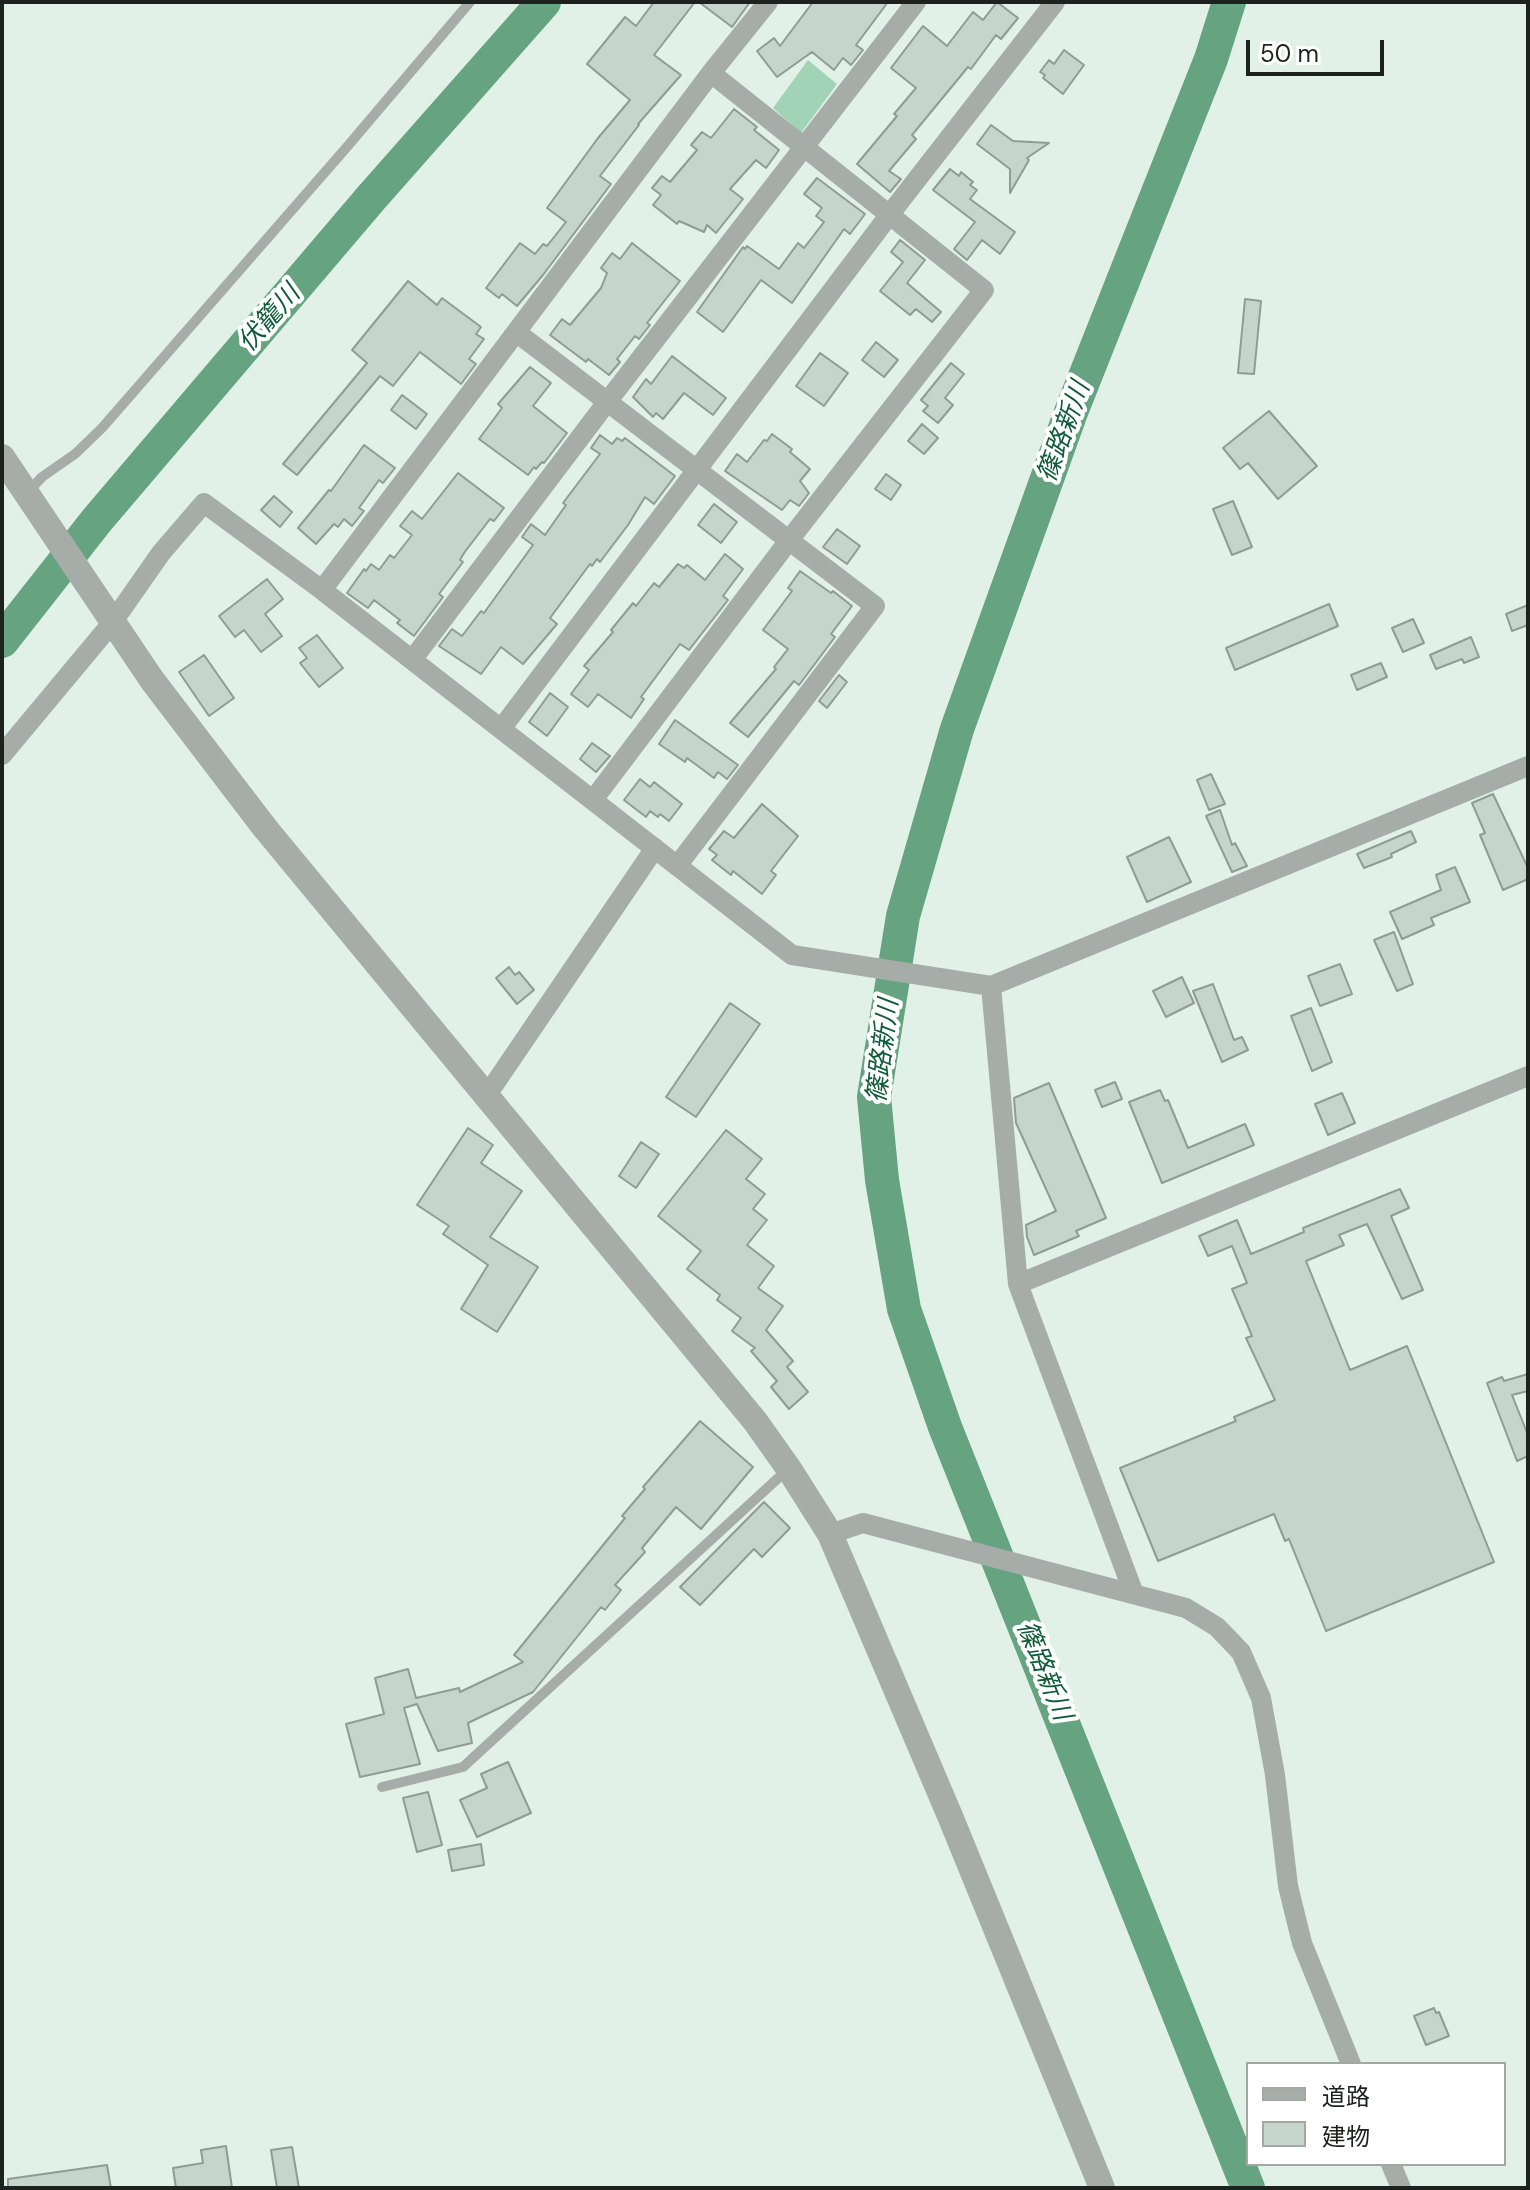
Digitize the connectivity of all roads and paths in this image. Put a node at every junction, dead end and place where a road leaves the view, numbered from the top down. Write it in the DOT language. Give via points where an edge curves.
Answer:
graph roads {
  1 [pos="470,2"];
  2 [pos="768,2"];
  3 [pos="916,2"];
  4 [pos="1055,2"];
  5 [pos="711,73"];
  6 [pos="804,148"];
  7 [pos="890,214"];
  8 [pos="516,332"];
  9 [pos="607,402"];
  10 [pos="2,457"];
  11 [pos="696,471"];
  12 [pos="32,501"];
  13 [pos="790,539"];
  14 [pos="322,590"];
  15 [pos="107,616"];
  16 [pos="412,660"];
  17 [pos="501,729"];
  18 [pos="2,755"];
  19 [pos="1528,766"];
  20 [pos="593,800"];
  21 [pos="655,848"];
  22 [pos="677,866"];
  23 [pos="991,986"];
  24 [pos="1528,1076"];
  25 [pos="487,1095"];
  26 [pos="1018,1284"];
  27 [pos="789,1469"];
  28 [pos="830,1534"];
  29 [pos="1134,1594"];
  30 [pos="382,1787"];
  31 [pos="1350,2062"];
  32 [pos="1392,2166"];
  33 [pos="1102,2188"];
  34 [pos="1401,2188"];
  1 -- 12 [label="lane" via="102,428 42,477"];
  2 -- 5 [label="street"];
  3 -- 6 [label="street"];
  4 -- 7 [label="street"];
  5 -- 6 [label="street"];
  5 -- 8 [label="street"];
  6 -- 7 [label="street"];
  6 -- 9 [label="street"];
  7 -- 11 [label="street"];
  7 -- 13 [label="street" via="984,290"];
  8 -- 9 [label="street"];
  8 -- 14 [label="street"];
  9 -- 11 [label="street"];
  9 -- 16 [label="street"];
  10 -- 12 [label="street"];
  11 -- 13 [label="street"];
  11 -- 17 [label="street"];
  12 -- 15 [label="street"];
  13 -- 20 [label="street"];
  13 -- 22 [label="street" via="875,606"];
  14 -- 15 [label="street" via="204,503"];
  14 -- 16 [label="street"];
  15 -- 18 [label="street"];
  15 -- 25 [label="street" via="265,828"];
  16 -- 17 [label="street"];
  17 -- 20 [label="street"];
  19 -- 23 [label="street"];
  20 -- 21 [label="street"];
  21 -- 22 [label="street"];
  21 -- 25 [label="street"];
  22 -- 23 [label="street" via="792,955"];
  23 -- 26 [label="street"];
  24 -- 26 [label="street"];
  25 -- 27 [label="street"];
  26 -- 29 [label="street"];
  27 -- 28 [label="street"];
  27 -- 30 [label="lane" via="463,1767"];
  28 -- 29 [label="street" via="863,1523"];
  28 -- 33 [label="street"];
  29 -- 31 [label="street" via="1186,1608 1217,1627 1241,1652 1261,1698 1288,1886 1302,1943"];
  32 -- 34 [label="street"];
}
